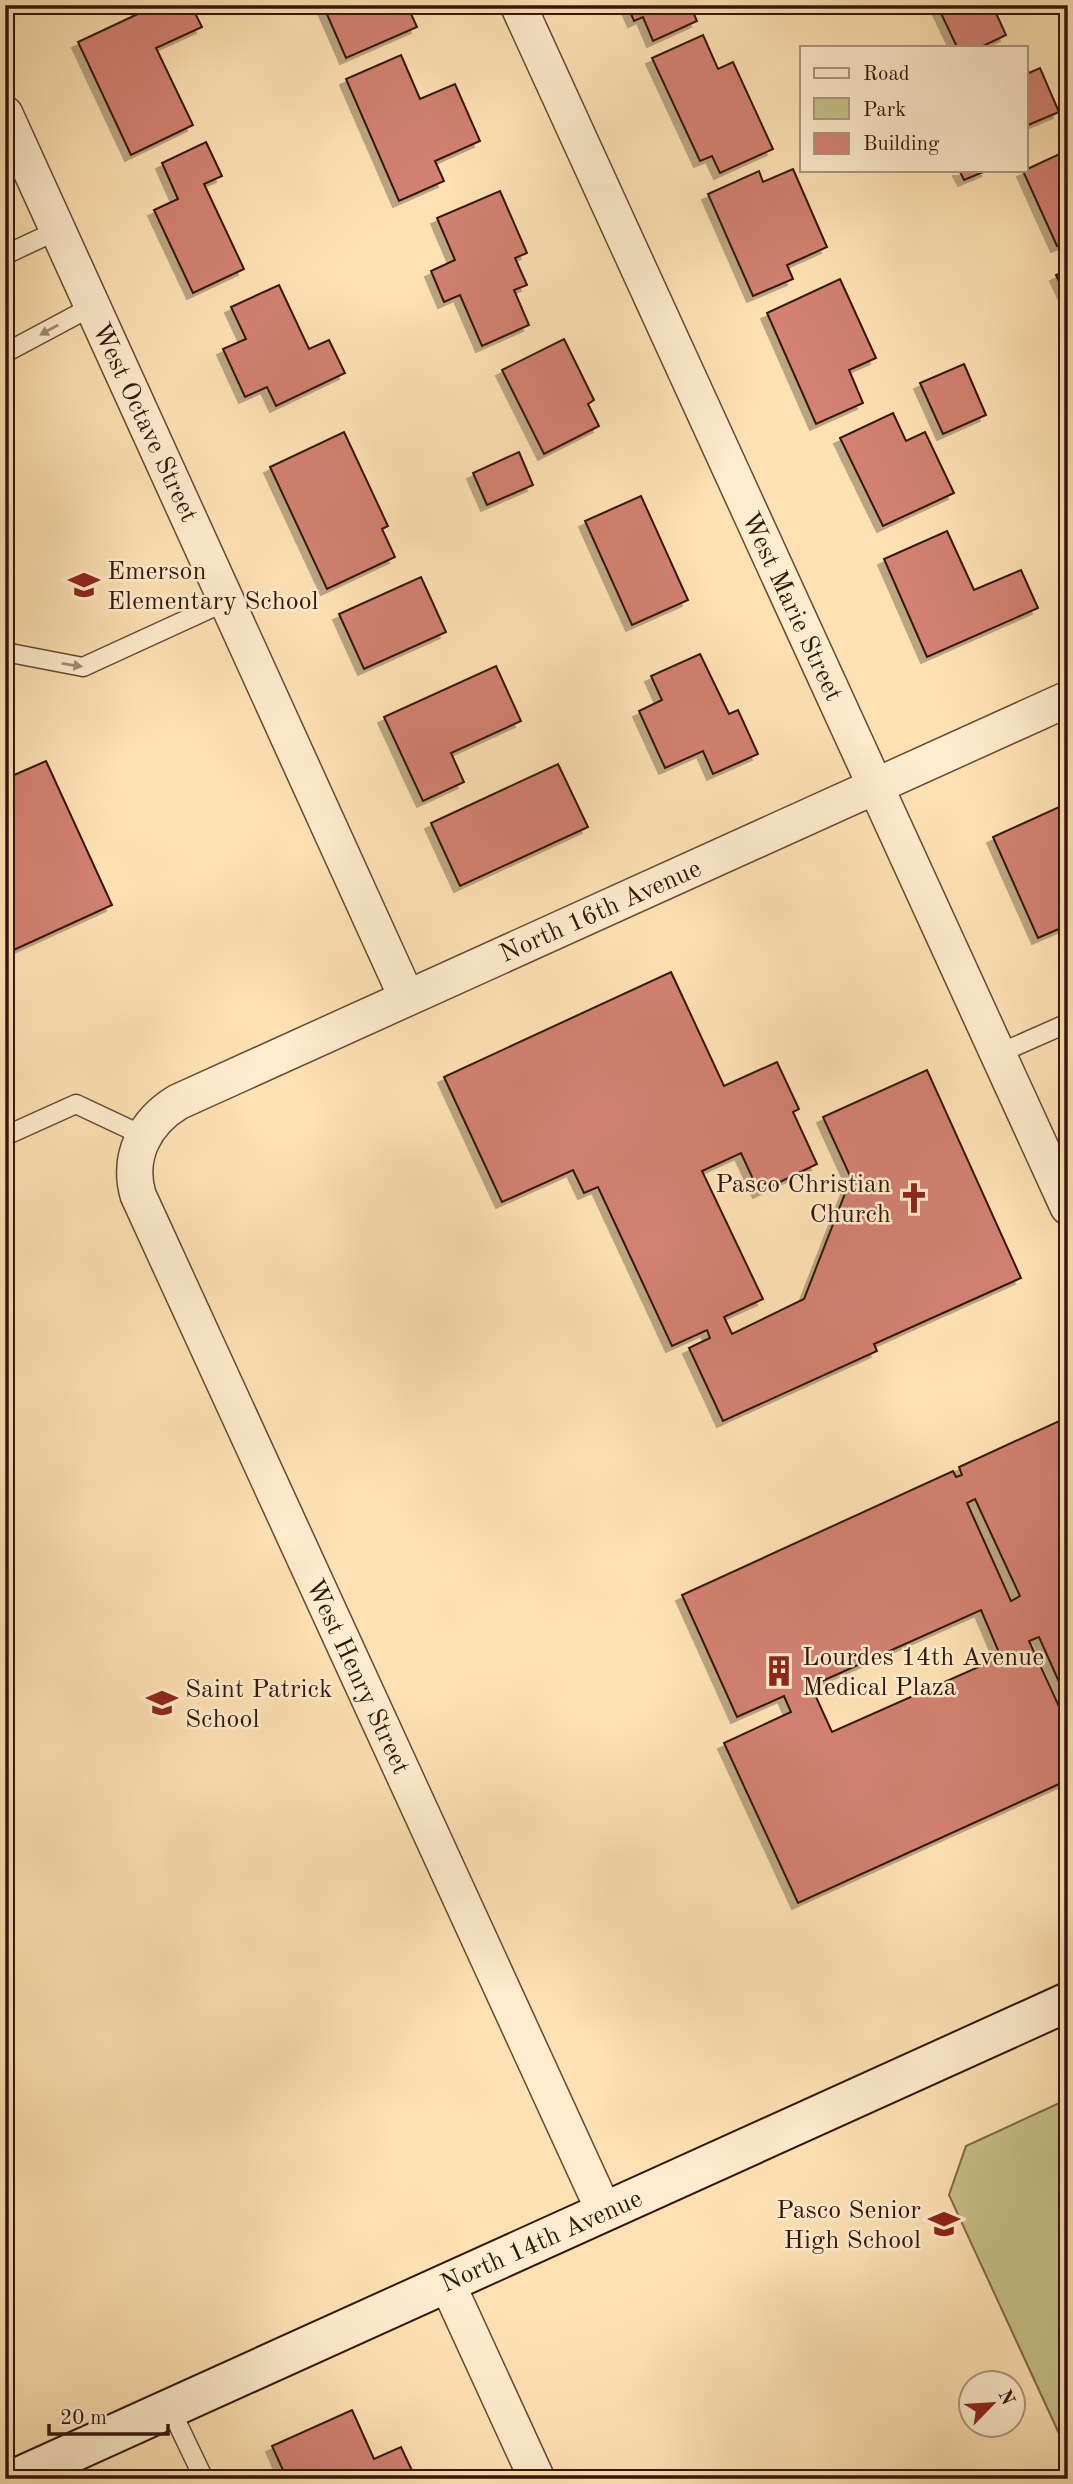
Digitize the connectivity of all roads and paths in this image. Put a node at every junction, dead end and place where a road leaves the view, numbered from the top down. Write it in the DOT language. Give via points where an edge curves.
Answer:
graph roads {
  1 [pos="518,5"];
  2 [pos="5,114"];
  3 [pos="58,230"];
  4 [pos="5,255"];
  5 [pos="93,306"];
  6 [pos="5,354"];
  7 [pos="227,601"];
  8 [pos="5,652"];
  9 [pos="1068,699"];
  10 [pos="876,786"];
  11 [pos="407,998"];
  12 [pos="1068,1023"];
  13 [pos="998,1054"];
  14 [pos="5,1136"];
  15 [pos="144,1136"];
  16 [pos="1068,1207"];
  17 [pos="1068,2002"];
  18 [pos="604,2211"];
  19 [pos="447,2283"];
  20 [pos="170,2408"];
  21 [pos="14,2479"];
  22 [pos="204,2479"];
  23 [pos="537,2479"];
  1 -- 10 [label="street, West Marie Street"];
  2 -- 3 [label="street, West Octave Street"];
  3 -- 4 [label="lane"];
  3 -- 5 [label="street, West Octave Street"];
  5 -- 6 [label="lane, one-way"];
  5 -- 7 [label="street, West Octave Street"];
  8 -- 7 [label="lane, one-way" via="83,667"];
  7 -- 11 [label="street, West Octave Street"];
  9 -- 10 [label="street, North 16th Avenue"];
  10 -- 11 [label="street, North 16th Avenue"];
  10 -- 13 [label="street, West Marie Street"];
  11 -- 15 [label="street, North 16th Avenue" via="178,1102 152,1122"];
  12 -- 13 [label="lane"];
  13 -- 16 [label="street, West Marie Street"];
  14 -- 15 [label="lane" via="76,1104"];
  15 -- 18 [label="street, West Henry Street" via="134,1171 138,1195"];
  17 -- 18 [label="street, North 14th Avenue"];
  18 -- 19 [label="street, North 14th Avenue"];
  19 -- 20 [label="street, North 14th Avenue"];
  19 -- 23 [label="street"];
  20 -- 21 [label="street, North 14th Avenue"];
  20 -- 22 [label="lane"];
}
